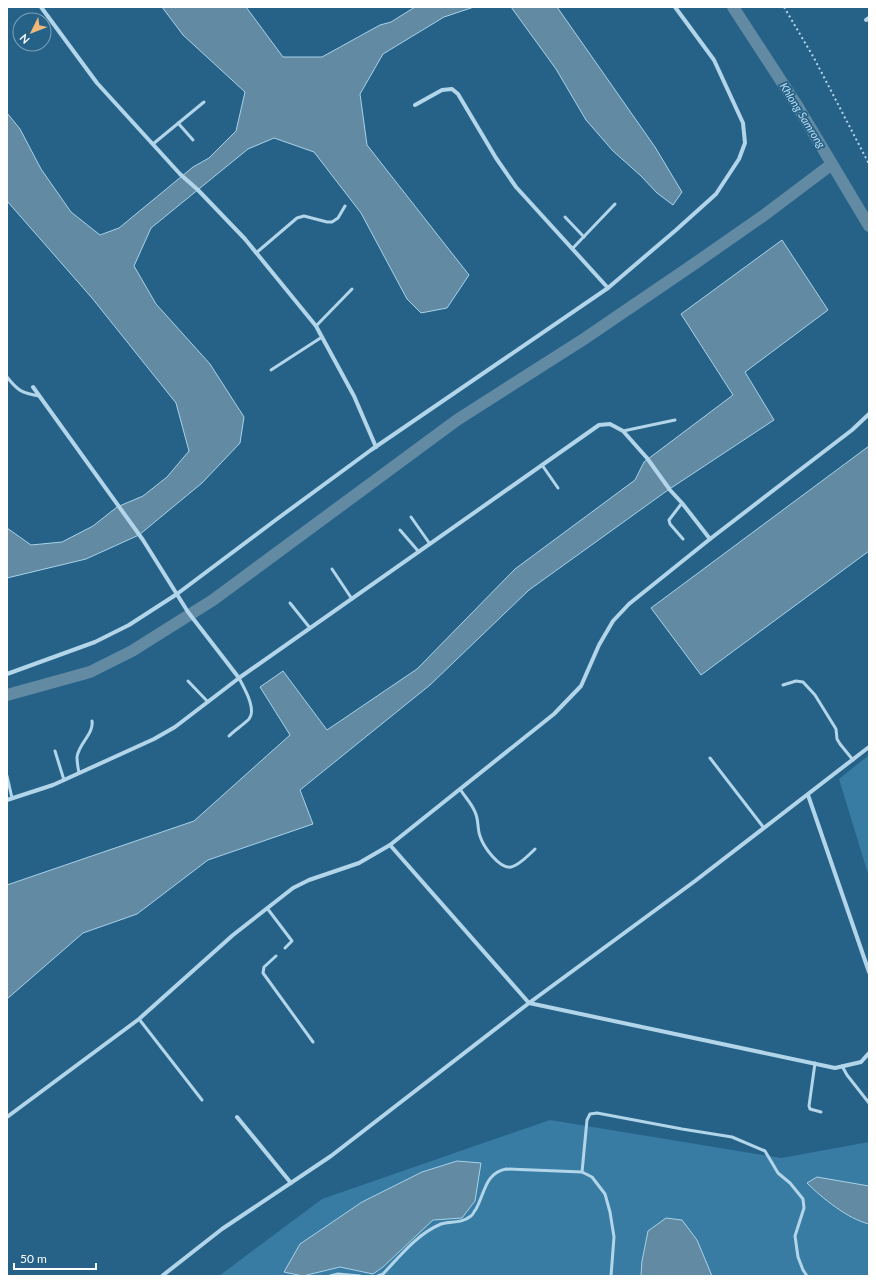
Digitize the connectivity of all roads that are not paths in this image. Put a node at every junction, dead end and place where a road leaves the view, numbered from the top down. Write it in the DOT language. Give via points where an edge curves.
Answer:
graph roads {
  1 [pos="41,7"];
  2 [pos="675,7"];
  3 [pos="204,102"];
  4 [pos="415,105"];
  5 [pos="178,123"];
  6 [pos="193,140"];
  7 [pos="153,144"];
  8 [pos="615,204"];
  9 [pos="345,206"];
  10 [pos="565,217"];
  11 [pos="584,237"];
  12 [pos="573,248"];
  13 [pos="256,253"];
  14 [pos="608,288"];
  15 [pos="352,289"];
  16 [pos="316,326"];
  17 [pos="322,337"];
  18 [pos="271,370"];
  19 [pos="7,377"];
  20 [pos="33,387"];
  21 [pos="39,396"];
  22 [pos="869,414"];
  23 [pos="675,420"];
  24 [pos="623,431"];
  25 [pos="376,447"];
  26 [pos="542,465"];
  27 [pos="558,488"];
  28 [pos="682,504"];
  29 [pos="411,517"];
  30 [pos="400,530"];
  31 [pos="683,539"];
  32 [pos="710,539"];
  33 [pos="430,544"];
  34 [pos="419,552"];
  35 [pos="332,569"];
  36 [pos="177,594"];
  37 [pos="352,599"];
  38 [pos="290,604"];
  39 [pos="310,628"];
  40 [pos="7,674"];
  41 [pos="239,678"];
  42 [pos="188,681"];
  43 [pos="783,685"];
  44 [pos="208,702"];
  45 [pos="92,721"];
  46 [pos="229,736"];
  47 [pos="869,747"];
  48 [pos="55,751"];
  49 [pos="710,758"];
  50 [pos="852,760"];
  51 [pos="79,774"];
  52 [pos="7,776"];
  53 [pos="64,780"];
  54 [pos="460,789"];
  55 [pos="808,795"];
  56 [pos="12,798"];
  57 [pos="7,800"];
  58 [pos="764,828"];
  59 [pos="390,845"];
  60 [pos="535,849"];
  61 [pos="267,908"];
  62 [pos="285,948"];
  63 [pos="276,956"];
  64 [pos="869,972"];
  65 [pos="529,1003"];
  66 [pos="139,1019"];
  67 [pos="313,1042"];
  68 [pos="869,1053"];
  69 [pos="815,1063"];
  70 [pos="842,1066"];
  71 [pos="202,1100"];
  72 [pos="869,1103"];
  73 [pos="821,1112"];
  74 [pos="7,1117"];
  75 [pos="237,1117"];
  76 [pos="582,1172"];
  77 [pos="291,1183"];
  78 [pos="162,1276"];
  79 [pos="330,1276"];
  80 [pos="360,1276"];
  81 [pos="378,1276"];
  82 [pos="611,1276"];
  83 [pos="807,1276"];
  1 -- 7 [label="street" via="97,83"];
  2 -- 14 [label="street" via="714,60 743,123 745,143 739,159 716,194"];
  3 -- 5 [label="lane"];
  4 -- 12 [label="street" via="442,90 452,89 458,94 516,187"];
  5 -- 6 [label="lane"];
  5 -- 7 [label="lane"];
  7 -- 13 [label="street"];
  8 -- 11 [label="lane"];
  9 -- 13 [label="lane" via="338,218 332,222 304,216 297,218"];
  10 -- 11 [label="lane"];
  11 -- 12 [label="lane"];
  12 -- 14 [label="street"];
  13 -- 16 [label="street"];
  14 -- 25 [label="street"];
  15 -- 16 [label="lane"];
  16 -- 17 [label="street"];
  17 -- 18 [label="lane"];
  17 -- 25 [label="street" via="354,396"];
  19 -- 21 [label="lane" via="15,387 25,393"];
  20 -- 21 [label="street"];
  21 -- 36 [label="street" via="117,502"];
  22 -- 32 [label="street" via="852,430"];
  23 -- 24 [label="lane"];
  24 -- 26 [label="street" via="610,424 599,425"];
  24 -- 28 [label="street"];
  25 -- 36 [label="street"];
  26 -- 27 [label="lane"];
  26 -- 33 [label="street"];
  28 -- 31 [label="lane" via="669,520"];
  28 -- 32 [label="street"];
  29 -- 33 [label="lane"];
  30 -- 34 [label="lane"];
  32 -- 54 [label="street" via="629,604 613,622 599,645 581,686 554,714"];
  33 -- 34 [label="street"];
  34 -- 37 [label="street"];
  35 -- 37 [label="lane"];
  36 -- 40 [label="street" via="130,625 95,642"];
  36 -- 41 [label="street"];
  37 -- 39 [label="street"];
  38 -- 39 [label="lane"];
  39 -- 41 [label="street"];
  41 -- 44 [label="street"];
  41 -- 46 [label="lane" via="250,702 251,715"];
  42 -- 44 [label="lane"];
  43 -- 50 [label="lane" via="796,681 803,682 815,695 836,729 837,739"];
  44 -- 51 [label="street" via="161,735"];
  45 -- 51 [label="lane" via="92,729 82,743 77,757"];
  47 -- 50 [label="street"];
  48 -- 53 [label="lane"];
  49 -- 58 [label="lane"];
  50 -- 55 [label="street"];
  51 -- 53 [label="street"];
  52 -- 56 [label="lane"];
  53 -- 56 [label="street"];
  54 -- 59 [label="street"];
  54 -- 60 [label="lane" via="474,810 481,838 499,864 512,867"];
  55 -- 58 [label="street"];
  55 -- 64 [label="street"];
  56 -- 57 [label="street"];
  58 -- 65 [label="street"];
  59 -- 61 [label="street" via="359,863 293,888"];
  59 -- 65 [label="street"];
  61 -- 62 [label="lane" via="292,941"];
  61 -- 66 [label="street"];
  63 -- 67 [label="lane" via="264,967 263,973"];
  65 -- 69 [label="street"];
  65 -- 77 [label="street" via="331,1156"];
  66 -- 71 [label="lane"];
  66 -- 74 [label="street"];
  68 -- 70 [label="street" via="861,1062"];
  69 -- 70 [label="street" via="835,1068"];
  69 -- 73 [label="lane" via="808,1106"];
  70 -- 72 [label="lane"];
  75 -- 77 [label="street"];
  76 -- 81 [label="lane" via="506,1169 499,1171 492,1176 471,1216 458,1222 442,1224 429,1231"];
  76 -- 82 [label="lane" via="592,1177 605,1194 614,1237"];
  76 -- 83 [label="lane" via="587,1120 590,1114 597,1113 732,1137 765,1151 778,1173 803,1199 804,1208 795,1236 798,1257"];
  77 -- 78 [label="street" via="222,1229"];
  79 -- 80 [label="lane"];
}
